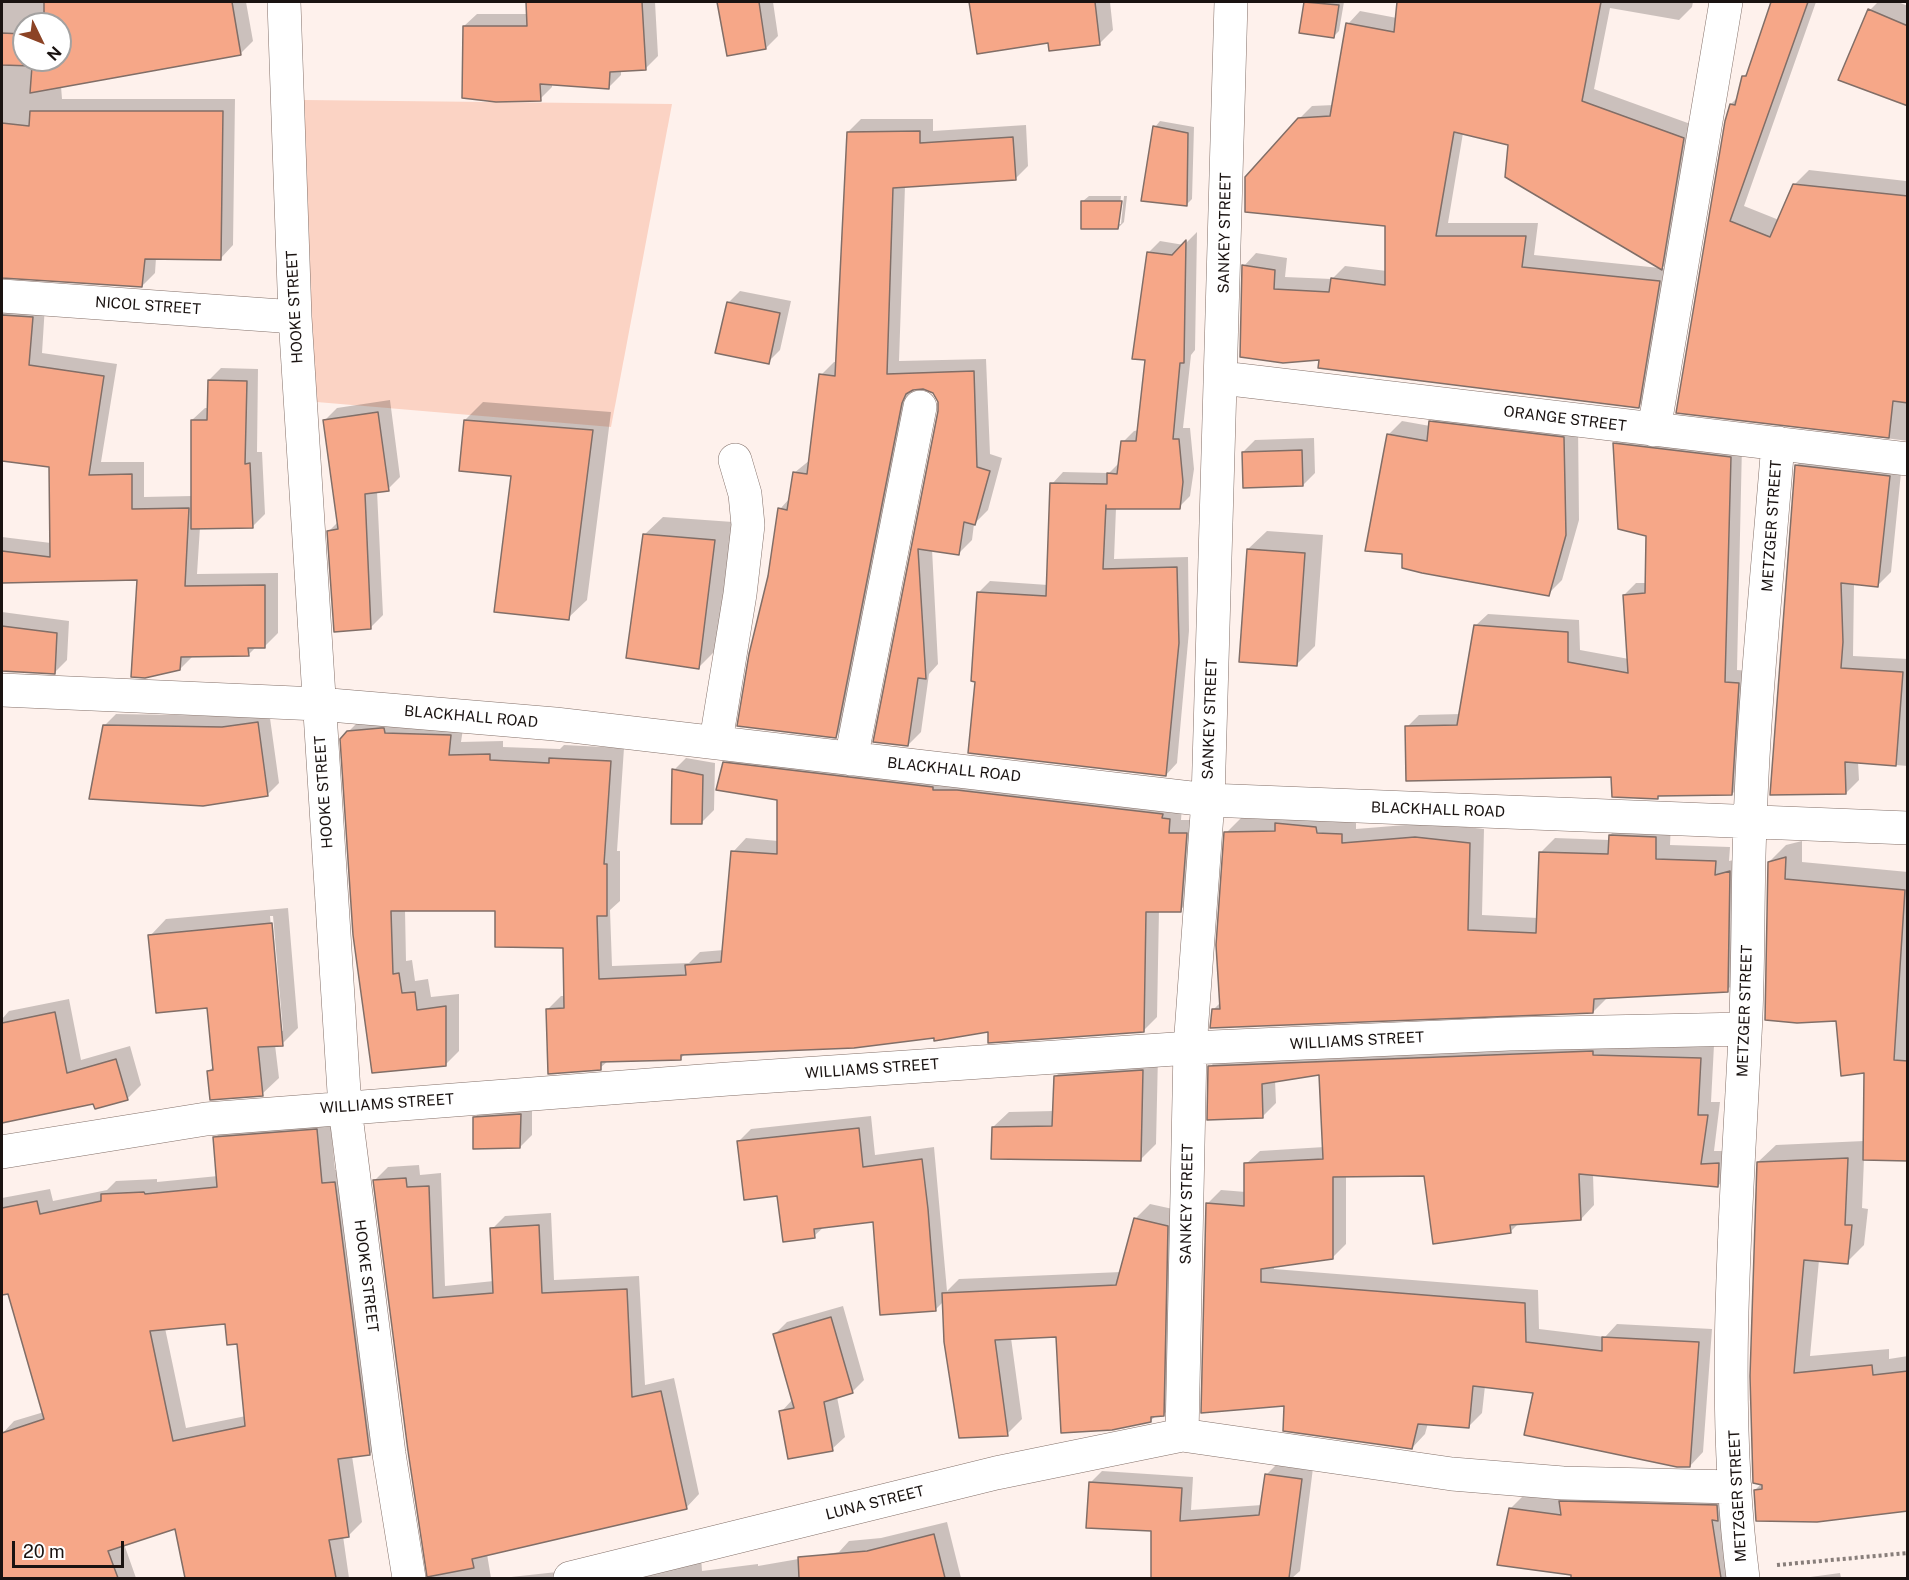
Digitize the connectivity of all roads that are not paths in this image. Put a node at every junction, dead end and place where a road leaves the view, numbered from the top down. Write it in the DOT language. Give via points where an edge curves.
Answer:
graph roads {
  1 [pos="284,2"];
  2 [pos="1231,2"];
  3 [pos="1726,2"];
  4 [pos="2,296"];
  5 [pos="295,317"];
  6 [pos="1222,378"];
  7 [pos="920,407"];
  8 [pos="1654,430"];
  9 [pos="1778,443"];
  10 [pos="1908,459"];
  11 [pos="735,460"];
  12 [pos="2,690"];
  13 [pos="318,704"];
  14 [pos="716,741"];
  15 [pos="851,759"];
  16 [pos="1208,800"];
  17 [pos="1750,823"];
  18 [pos="1908,828"];
  19 [pos="1745,1029"];
  20 [pos="1190,1048"];
  21 [pos="345,1108"];
  22 [pos="2,1152"];
  23 [pos="1182,1435"];
  24 [pos="1735,1487"];
  25 [pos="1742,1573"];
  26 [pos="409,1578"];
  27 [pos="570,1578"];
  1 -- 5 [label="street, HOOKE STREET"];
  2 -- 6 [label="street, SANKEY STREET"];
  3 -- 8 [label="street"];
  4 -- 5 [label="street, NICOL STREET"];
  5 -- 13 [label="street, HOOKE STREET"];
  6 -- 8 [label="street, ORANGE STREET"];
  6 -- 16 [label="street, SANKEY STREET"];
  7 -- 15 [label="street"];
  8 -- 9 [label="street, ORANGE STREET"];
  9 -- 10 [label="street, ORANGE STREET"];
  9 -- 17 [label="street, METZGER STREET"];
  11 -- 14 [label="street" via="745,494 748,525"];
  12 -- 13 [label="street, BLACKHALL ROAD"];
  13 -- 14 [label="street, BLACKHALL ROAD"];
  13 -- 21 [label="street, HOOKE STREET"];
  14 -- 15 [label="street, BLACKHALL ROAD"];
  15 -- 16 [label="street, BLACKHALL ROAD"];
  16 -- 17 [label="street, BLACKHALL ROAD"];
  16 -- 20 [label="street, SANKEY STREET"];
  17 -- 18 [label="street, BLACKHALL ROAD"];
  17 -- 19 [label="street, METZGER STREET"];
  19 -- 20 [label="street, WILLIAMS STREET" via="1509,1034"];
  19 -- 24 [label="street, METZGER STREET" via="1735,1234"];
  20 -- 21 [label="street, WILLIAMS STREET"];
  20 -- 23 [label="street, SANKEY STREET"];
  21 -- 22 [label="street, WILLIAMS STREET" via="206,1119"];
  21 -- 26 [label="street, HOOKE STREET" via="389,1454"];
  23 -- 24 [label="street, LUNA STREET" via="1452,1474 1563,1483"];
  23 -- 27 [label="street, LUNA STREET" via="996,1473"];
  24 -- 25 [label="street, METZGER STREET"];
}
